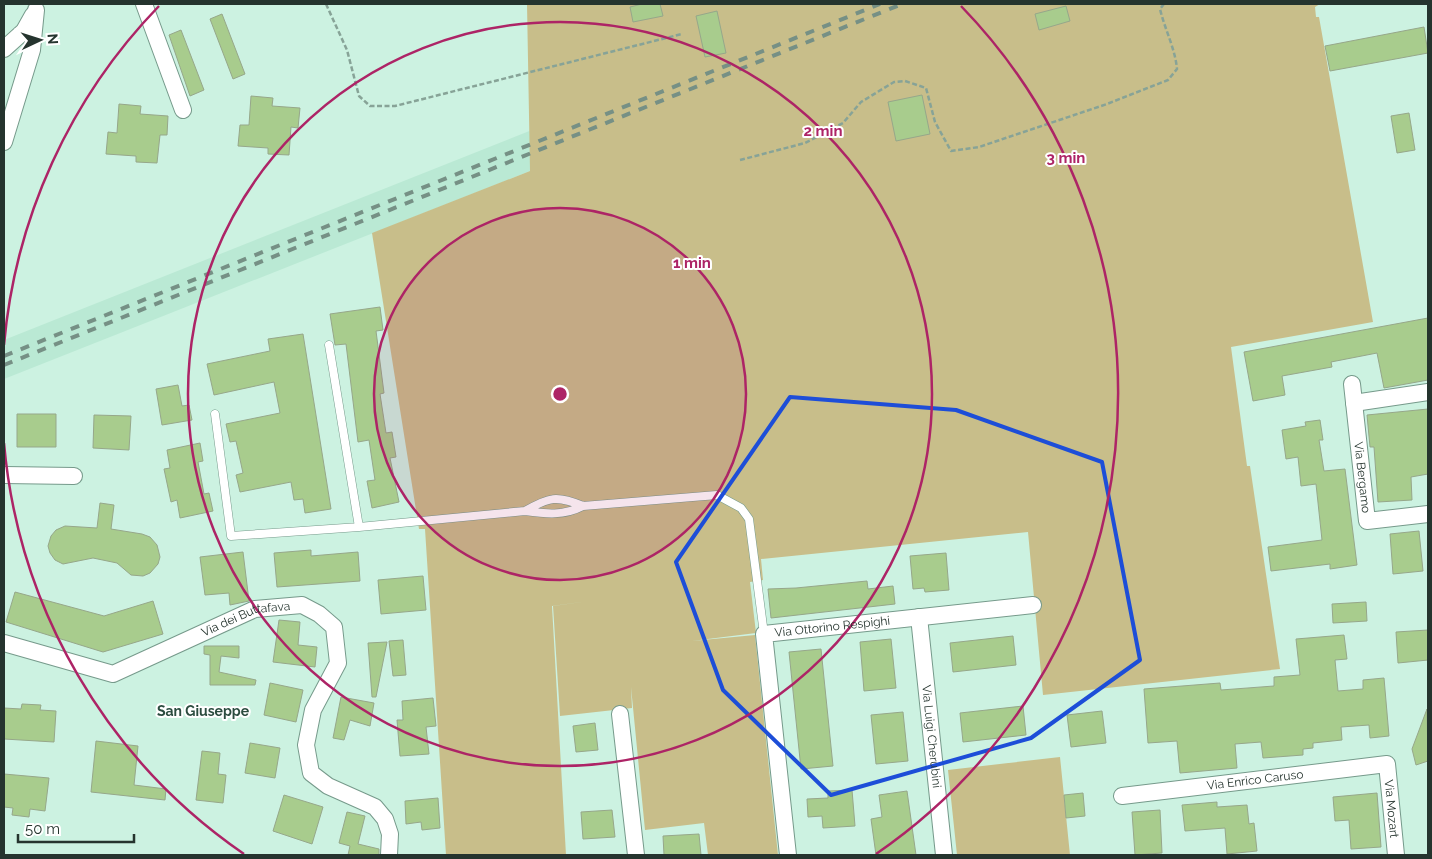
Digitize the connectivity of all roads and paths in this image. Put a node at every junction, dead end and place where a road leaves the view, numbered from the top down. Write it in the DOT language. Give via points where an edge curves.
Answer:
graph roads {
  1 [pos="144,4"];
  2 [pos="326,4"];
  3 [pos="1164,4"];
  4 [pos="41,6"];
  5 [pos="682,34"];
  6 [pos="4,49"];
  7 [pos="183,110"];
  8 [pos="4,142"];
  9 [pos="740,160"];
  10 [pos="329,345"];
  11 [pos="1352,384"];
  12 [pos="1428,392"];
  13 [pos="1354,403"];
  14 [pos="214,414"];
  15 [pos="4,475"];
  16 [pos="74,476"];
  17 [pos="583,506"];
  18 [pos="525,510"];
  19 [pos="1428,514"];
  20 [pos="359,527"];
  21 [pos="1033,605"];
  22 [pos="920,617"];
  23 [pos="764,634"];
  24 [pos="4,643"];
  25 [pos="620,714"];
  26 [pos="1387,764"];
  27 [pos="1122,796"];
  28 [pos="389,855"];
  29 [pos="636,855"];
  30 [pos="788,855"];
  31 [pos="944,855"];
  32 [pos="1396,855"];
  1 -- 7 [label="street"];
  2 -- 5 [label="path" via="347,50 359,96 370,106 395,106"];
  3 -- 9 [label="path" via="1160,9 1175,52 1176,69 1168,80 1107,104 988,144 951,151 935,122 926,88 905,81 894,82 861,102 844,123 806,142"];
  4 -- 6 [label="street" via="24,31"];
  4 -- 8 [label="street" via="33,21 32,50"];
  10 -- 20 [label="lane"];
  11 -- 13 [label="street, Via Bergamo"];
  12 -- 13 [label="street"];
  13 -- 19 [label="street, Via Bergamo" via="1367,520"];
  14 -- 20 [label="lane" via="231,536"];
  15 -- 16 [label="street"];
  17 -- 18 [label="lane" via="556,514"];
  17 -- 18 [label="lane" via="564,498 542,501"];
  17 -- 23 [label="lane" via="717,494 741,508 750,519"];
  18 -- 20 [label="lane"];
  21 -- 22 [label="street, Via Ottorino Respighi"];
  22 -- 23 [label="street, Via Ottorino Respighi"];
  22 -- 31 [label="street, Via Luigi Cherubini"];
  23 -- 30 [label="street, Via Ottorino Respighi"];
  24 -- 28 [label="street, Via dei Buttafava" via="113,674 255,609 302,605 319,614 334,627 338,663 313,710 306,745 311,772 328,786 375,808 385,818 390,834"];
  25 -- 29 [label="street"];
  26 -- 27 [label="street, Via Enrico Caruso"];
  26 -- 32 [label="street, Via Mozart"];
}
